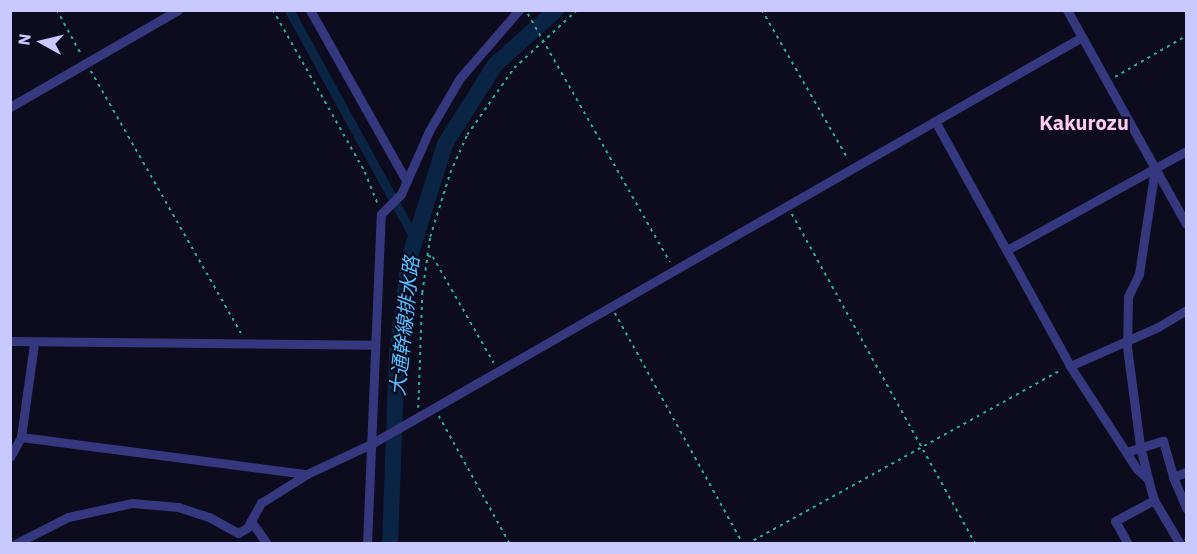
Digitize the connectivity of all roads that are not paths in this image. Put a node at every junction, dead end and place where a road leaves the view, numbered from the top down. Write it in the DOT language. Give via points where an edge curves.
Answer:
graph roads {
  1 [pos="178,10"];
  2 [pos="310,10"];
  3 [pos="519,10"];
  4 [pos="1067,10"];
  5 [pos="1082,37"];
  6 [pos="10,107"];
  7 [pos="935,121"];
  8 [pos="1186,151"];
  9 [pos="1155,168"];
  10 [pos="407,182"];
  11 [pos="1186,224"];
  12 [pos="1007,250"];
  13 [pos="1186,310"];
  14 [pos="1126,340"];
  15 [pos="10,341"];
  16 [pos="34,343"];
  17 [pos="375,345"];
  18 [pos="1070,366"];
  19 [pos="21,437"];
  20 [pos="374,442"];
  21 [pos="1140,446"];
  22 [pos="1126,452"];
  23 [pos="10,457"];
  24 [pos="1186,472"];
  25 [pos="307,474"];
  26 [pos="1173,477"];
  27 [pos="1148,480"];
  28 [pos="1154,500"];
  29 [pos="1186,508"];
  30 [pos="251,521"];
  31 [pos="15,543"];
  32 [pos="267,543"];
  33 [pos="367,543"];
  34 [pos="1128,543"];
  35 [pos="1180,543"];
  1 -- 6 [label="street"];
  2 -- 10 [label="street"];
  3 -- 10 [label="street" via="460,78 432,124"];
  4 -- 5 [label="street"];
  5 -- 7 [label="street"];
  5 -- 9 [label="street"];
  7 -- 12 [label="street"];
  7 -- 20 [label="street"];
  8 -- 9 [label="street"];
  9 -- 11 [label="street"];
  9 -- 12 [label="street"];
  9 -- 14 [label="street" via="1139,274 1128,297"];
  10 -- 17 [label="street" via="383,212"];
  12 -- 18 [label="street"];
  13 -- 14 [label="street"];
  14 -- 18 [label="street"];
  14 -- 21 [label="street"];
  15 -- 16 [label="street"];
  16 -- 17 [label="street"];
  16 -- 19 [label="street"];
  17 -- 20 [label="street"];
  18 -- 22 [label="street"];
  19 -- 23 [label="street"];
  19 -- 25 [label="street"];
  20 -- 25 [label="street"];
  20 -- 33 [label="street"];
  21 -- 22 [label="street"];
  21 -- 26 [label="street" via="1163,441"];
  21 -- 27 [label="street"];
  22 -- 27 [label="street"];
  24 -- 26 [label="street"];
  25 -- 30 [label="street" via="261,503"];
  26 -- 29 [label="street"];
  27 -- 28 [label="street"];
  28 -- 34 [label="street" via="1115,521"];
  28 -- 35 [label="street"];
  30 -- 31 [label="street" via="238,533 209,517 178,507 132,503 68,517"];
  30 -- 32 [label="street"];
}
